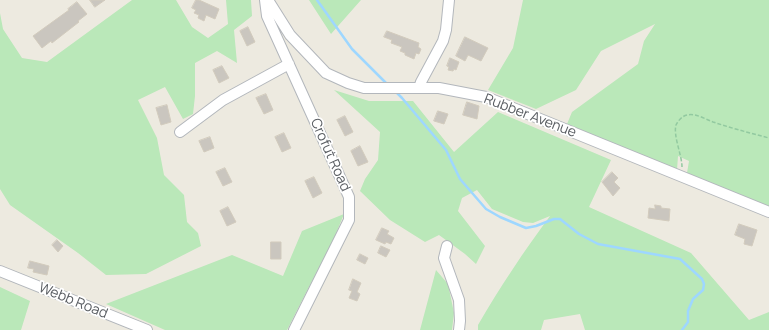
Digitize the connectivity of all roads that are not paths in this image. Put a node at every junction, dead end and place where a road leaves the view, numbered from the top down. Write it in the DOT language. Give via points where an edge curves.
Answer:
graph roads {
  1 [pos="265,0"];
  2 [pos="268,0"];
  3 [pos="450,0"];
  4 [pos="289,64"];
  5 [pos="419,88"];
  6 [pos="180,132"];
  7 [pos="769,212"];
  8 [pos="447,246"];
  9 [pos="0,271"];
  10 [pos="147,330"];
  11 [pos="294,330"];
  12 [pos="459,330"];
  1 -- 4 [label="street, Crofut Road" via="267,16"];
  2 -- 5 [label="street, Rubber Avenue" via="290,35 326,73 364,88"];
  3 -- 5 [label="street" via="443,41"];
  4 -- 6 [label="street" via="223,100"];
  4 -- 11 [label="street, Crofut Road" via="349,197 349,220"];
  5 -- 7 [label="street, Rubber Avenue" via="439,88 486,97"];
  8 -- 12 [label="street" via="444,258 459,300"];
  9 -- 10 [label="street, Webb Road"];
}
